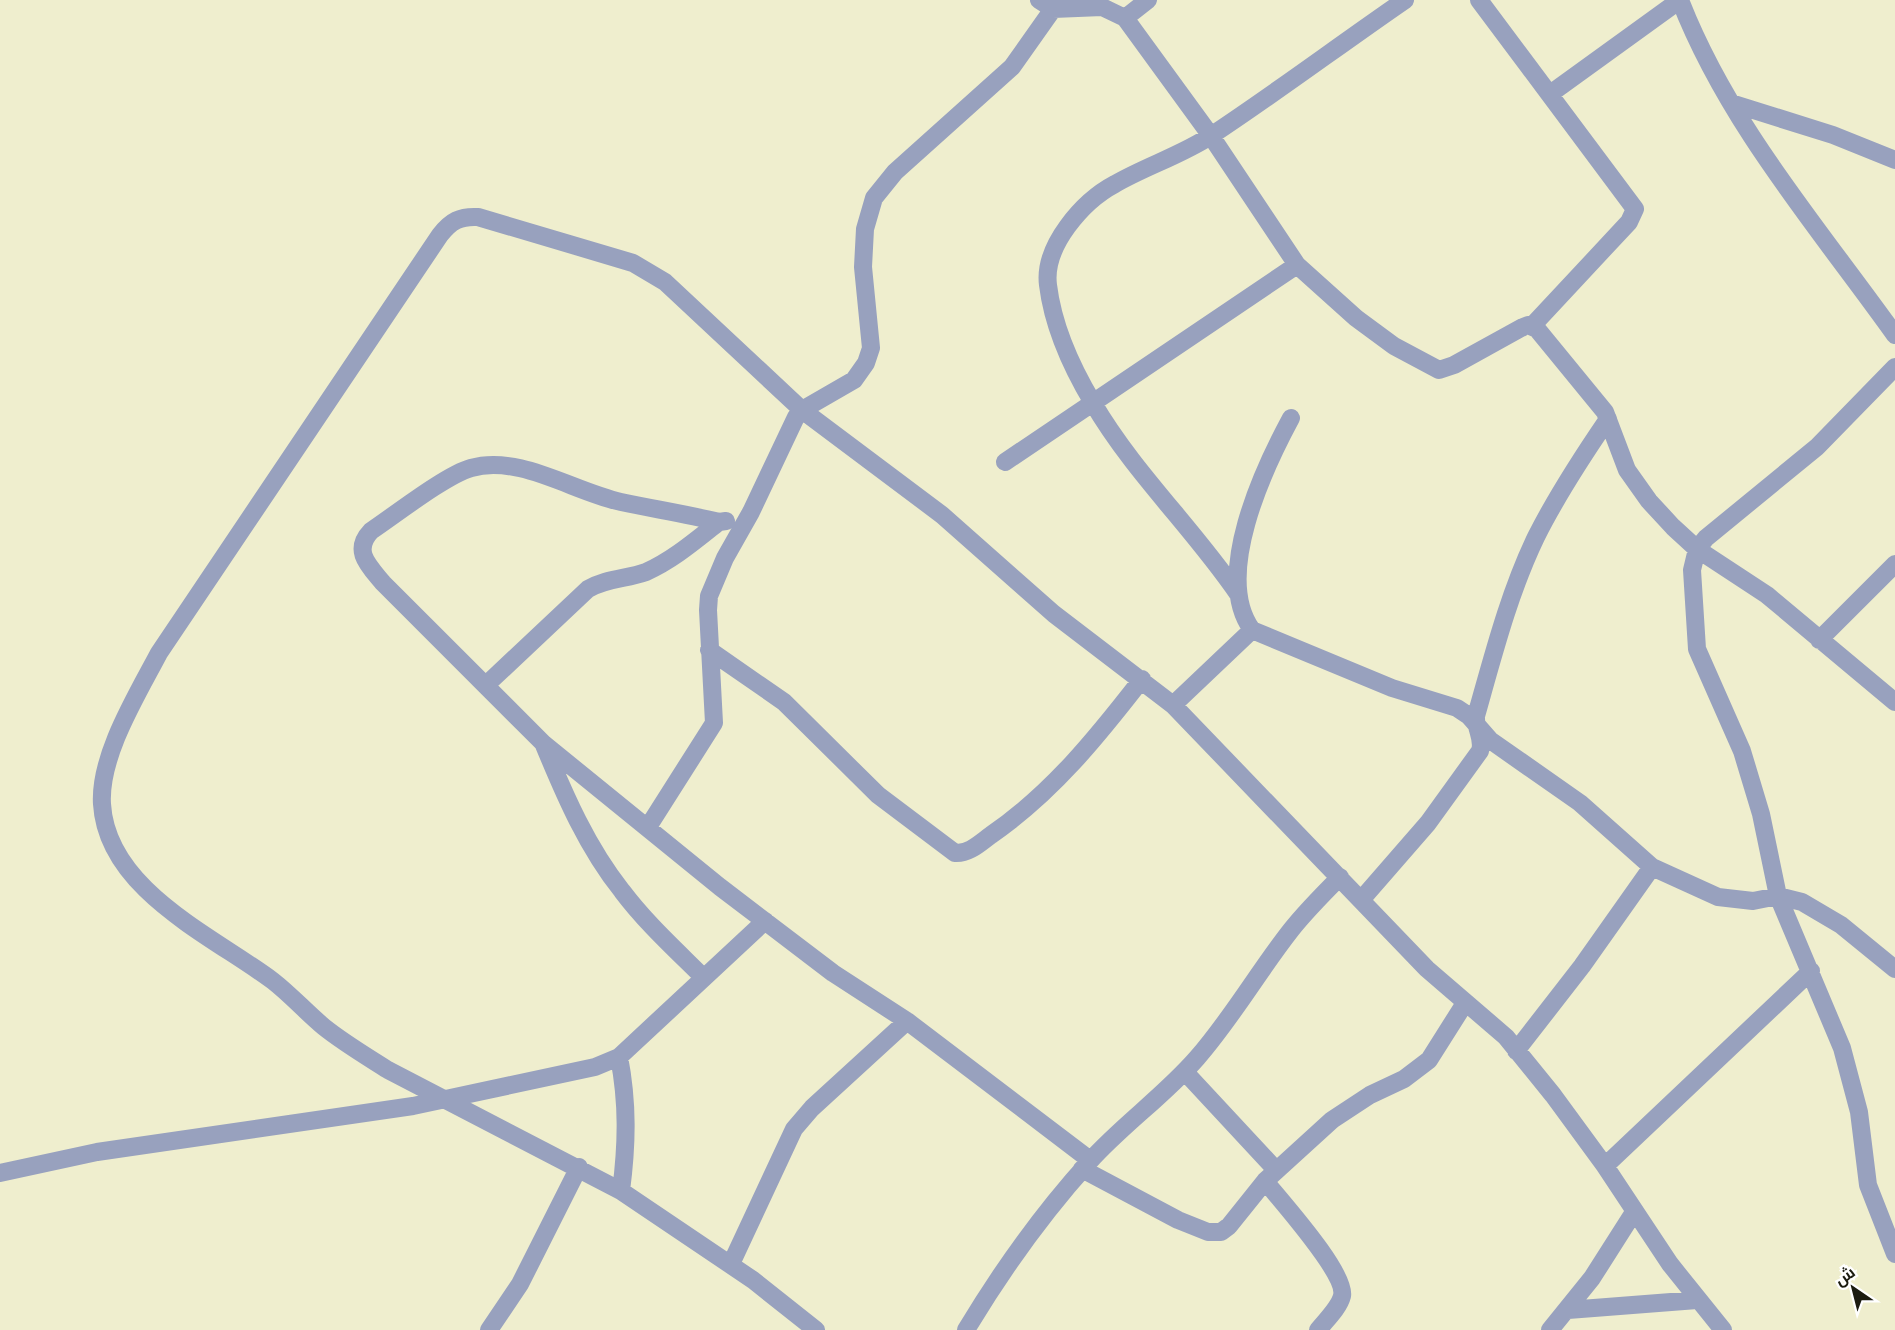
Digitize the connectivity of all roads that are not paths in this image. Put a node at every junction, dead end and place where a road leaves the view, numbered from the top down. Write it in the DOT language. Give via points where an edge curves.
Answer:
graph roads {
  1 [pos="1148,0"];
  2 [pos="1406,0"];
  3 [pos="1479,0"];
  4 [pos="1680,0"];
  5 [pos="1046,4"];
  6 [pos="1125,18"];
  7 [pos="1550,94"];
  8 [pos="1731,103"];
  9 [pos="1211,136"];
  10 [pos="1895,160"];
  11 [pos="1297,265"];
  12 [pos="1532,326"];
  13 [pos="1895,335"];
  14 [pos="1895,367"];
  15 [pos="1093,403"];
  16 [pos="802,410"];
  17 [pos="1290,418"];
  18 [pos="1608,419"];
  19 [pos="1005,462"];
  20 [pos="751,512"];
  21 [pos="719,522"];
  22 [pos="1697,549"];
  23 [pos="1895,564"];
  24 [pos="1238,594"];
  25 [pos="1252,630"];
  26 [pos="1819,640"];
  27 [pos="709,650"];
  28 [pos="1142,679"];
  29 [pos="486,685"];
  30 [pos="1895,702"];
  31 [pos="1173,705"];
  32 [pos="1476,724"];
  33 [pos="544,744"];
  34 [pos="648,827"];
  35 [pos="1652,867"];
  36 [pos="1340,878"];
  37 [pos="1778,896"];
  38 [pos="1361,900"];
  39 [pos="765,921"];
  40 [pos="1895,969"];
  41 [pos="1811,971"];
  42 [pos="704,978"];
  43 [pos="1465,1003"];
  44 [pos="907,1021"];
  45 [pos="1516,1051"];
  46 [pos="619,1057"];
  47 [pos="1185,1072"];
  48 [pos="447,1099"];
  49 [pos="1086,1165"];
  50 [pos="1605,1166"];
  51 [pos="579,1167"];
  52 [pos="0,1173"];
  53 [pos="1270,1176"];
  54 [pos="621,1191"];
  55 [pos="1634,1212"];
  56 [pos="1895,1254"];
  57 [pos="731,1264"];
  58 [pos="1697,1300"];
  59 [pos="1568,1310"];
  60 [pos="489,1330"];
  61 [pos="816,1330"];
  62 [pos="966,1330"];
  63 [pos="1318,1330"];
  64 [pos="1550,1330"];
  65 [pos="1723,1330"];
  1 -- 6 [label="street"];
  2 -- 9 [label="street"];
  3 -- 7 [label="street"];
  4 -- 7 [label="street"];
  4 -- 8 [label="street" via="1696,40"];
  5 -- 6 [label="street" via="1092,5 1113,10"];
  5 -- 16 [label="street" via="1012,67 894,172 874,198 865,229 871,348 866,363 854,380"];
  6 -- 9 [label="street"];
  7 -- 12 [label="street" via="1635,209 1629,222"];
  8 -- 10 [label="street" via="1833,135"];
  8 -- 13 [label="street" via="1796,201"];
  9 -- 11 [label="street"];
  9 -- 15 [label="street" via="1113,184 1064,229 1047,283 1059,333"];
  11 -- 12 [label="street" via="1365,325 1438,370"];
  11 -- 15 [label="street"];
  12 -- 18 [label="street" via="1599,403"];
  14 -- 22 [label="street" via="1817,447 1720,525"];
  15 -- 19 [label="street"];
  15 -- 24 [label="street" via="1138,469 1215,560"];
  16 -- 20 [label="street"];
  16 -- 28 [label="street" via="942,515 1053,614"];
  16 -- 48 [label="street" via="665,282 633,263 478,217 455,220 427,254 191,605 131,705 111,754 101,802 115,853 128,871 148,891 273,982 355,1050"];
  17 -- 24 [label="street" via="1254,494 1245,528"];
  18 -- 22 [label="street" via="1635,484"];
  18 -- 32 [label="street" via="1567,480 1535,539 1493,656"];
  20 -- 21 [label="street"];
  20 -- 27 [label="street" via="709,597"];
  21 -- 29 [label="street" via="656,567 588,589"];
  21 -- 29 [label="street" via="581,492 524,469 498,465 477,466 457,474 371,531 361,547 366,563"];
  22 -- 26 [label="street" via="1767,595"];
  22 -- 37 [label="street" via="1692,570 1697,649 1742,751 1761,814"];
  23 -- 26 [label="street"];
  24 -- 25 [label="street" via="1243,618"];
  25 -- 31 [label="street"];
  25 -- 32 [label="street" via="1392,688 1457,708"];
  26 -- 30 [label="street"];
  27 -- 28 [label="street" via="771,692 878,795 950,851 961,854 998,831 1061,777"];
  27 -- 34 [label="street" via="714,723"];
  28 -- 31 [label="street"];
  29 -- 33 [label="street"];
  31 -- 36 [label="street"];
  32 -- 35 [label="street" via="1490,740 1580,803"];
  32 -- 38 [label="street" via="1482,746 1469,767 1428,823"];
  33 -- 34 [label="street"];
  33 -- 42 [label="street" via="574,814 611,877"];
  34 -- 39 [label="street"];
  35 -- 37 [label="street" via="1718,897 1747,901"];
  35 -- 45 [label="street"];
  36 -- 38 [label="street"];
  36 -- 47 [label="street" via="1291,930 1232,1016"];
  37 -- 40 [label="street" via="1819,910"];
  37 -- 41 [label="street"];
  38 -- 43 [label="street"];
  39 -- 42 [label="street"];
  39 -- 44 [label="street" via="833,973"];
  41 -- 50 [label="street"];
  41 -- 56 [label="street" via="1851,1076 1868,1185"];
  42 -- 46 [label="street"];
  43 -- 45 [label="street" via="1483,1015"];
  43 -- 53 [label="street" via="1429,1060 1404,1079 1351,1106"];
  44 -- 49 [label="street"];
  44 -- 57 [label="street" via="794,1129"];
  45 -- 50 [label="street"];
  46 -- 48 [label="street" via="595,1067"];
  46 -- 54 [label="street" via="627,1104"];
  47 -- 49 [label="street"];
  47 -- 53 [label="street"];
  48 -- 51 [label="street"];
  48 -- 52 [label="street" via="97,1152"];
  49 -- 53 [label="street" via="1178,1220 1215,1233 1229,1226"];
  49 -- 62 [label="street" via="1014,1252"];
  50 -- 55 [label="street"];
  51 -- 54 [label="street"];
  51 -- 60 [label="street" via="519,1284"];
  53 -- 63 [label="street" via="1342,1286 1342,1297"];
  54 -- 57 [label="street"];
  55 -- 58 [label="street"];
  55 -- 59 [label="street"];
  57 -- 61 [label="street"];
  58 -- 59 [label="street"];
  58 -- 65 [label="street"];
  59 -- 64 [label="street"];
}
